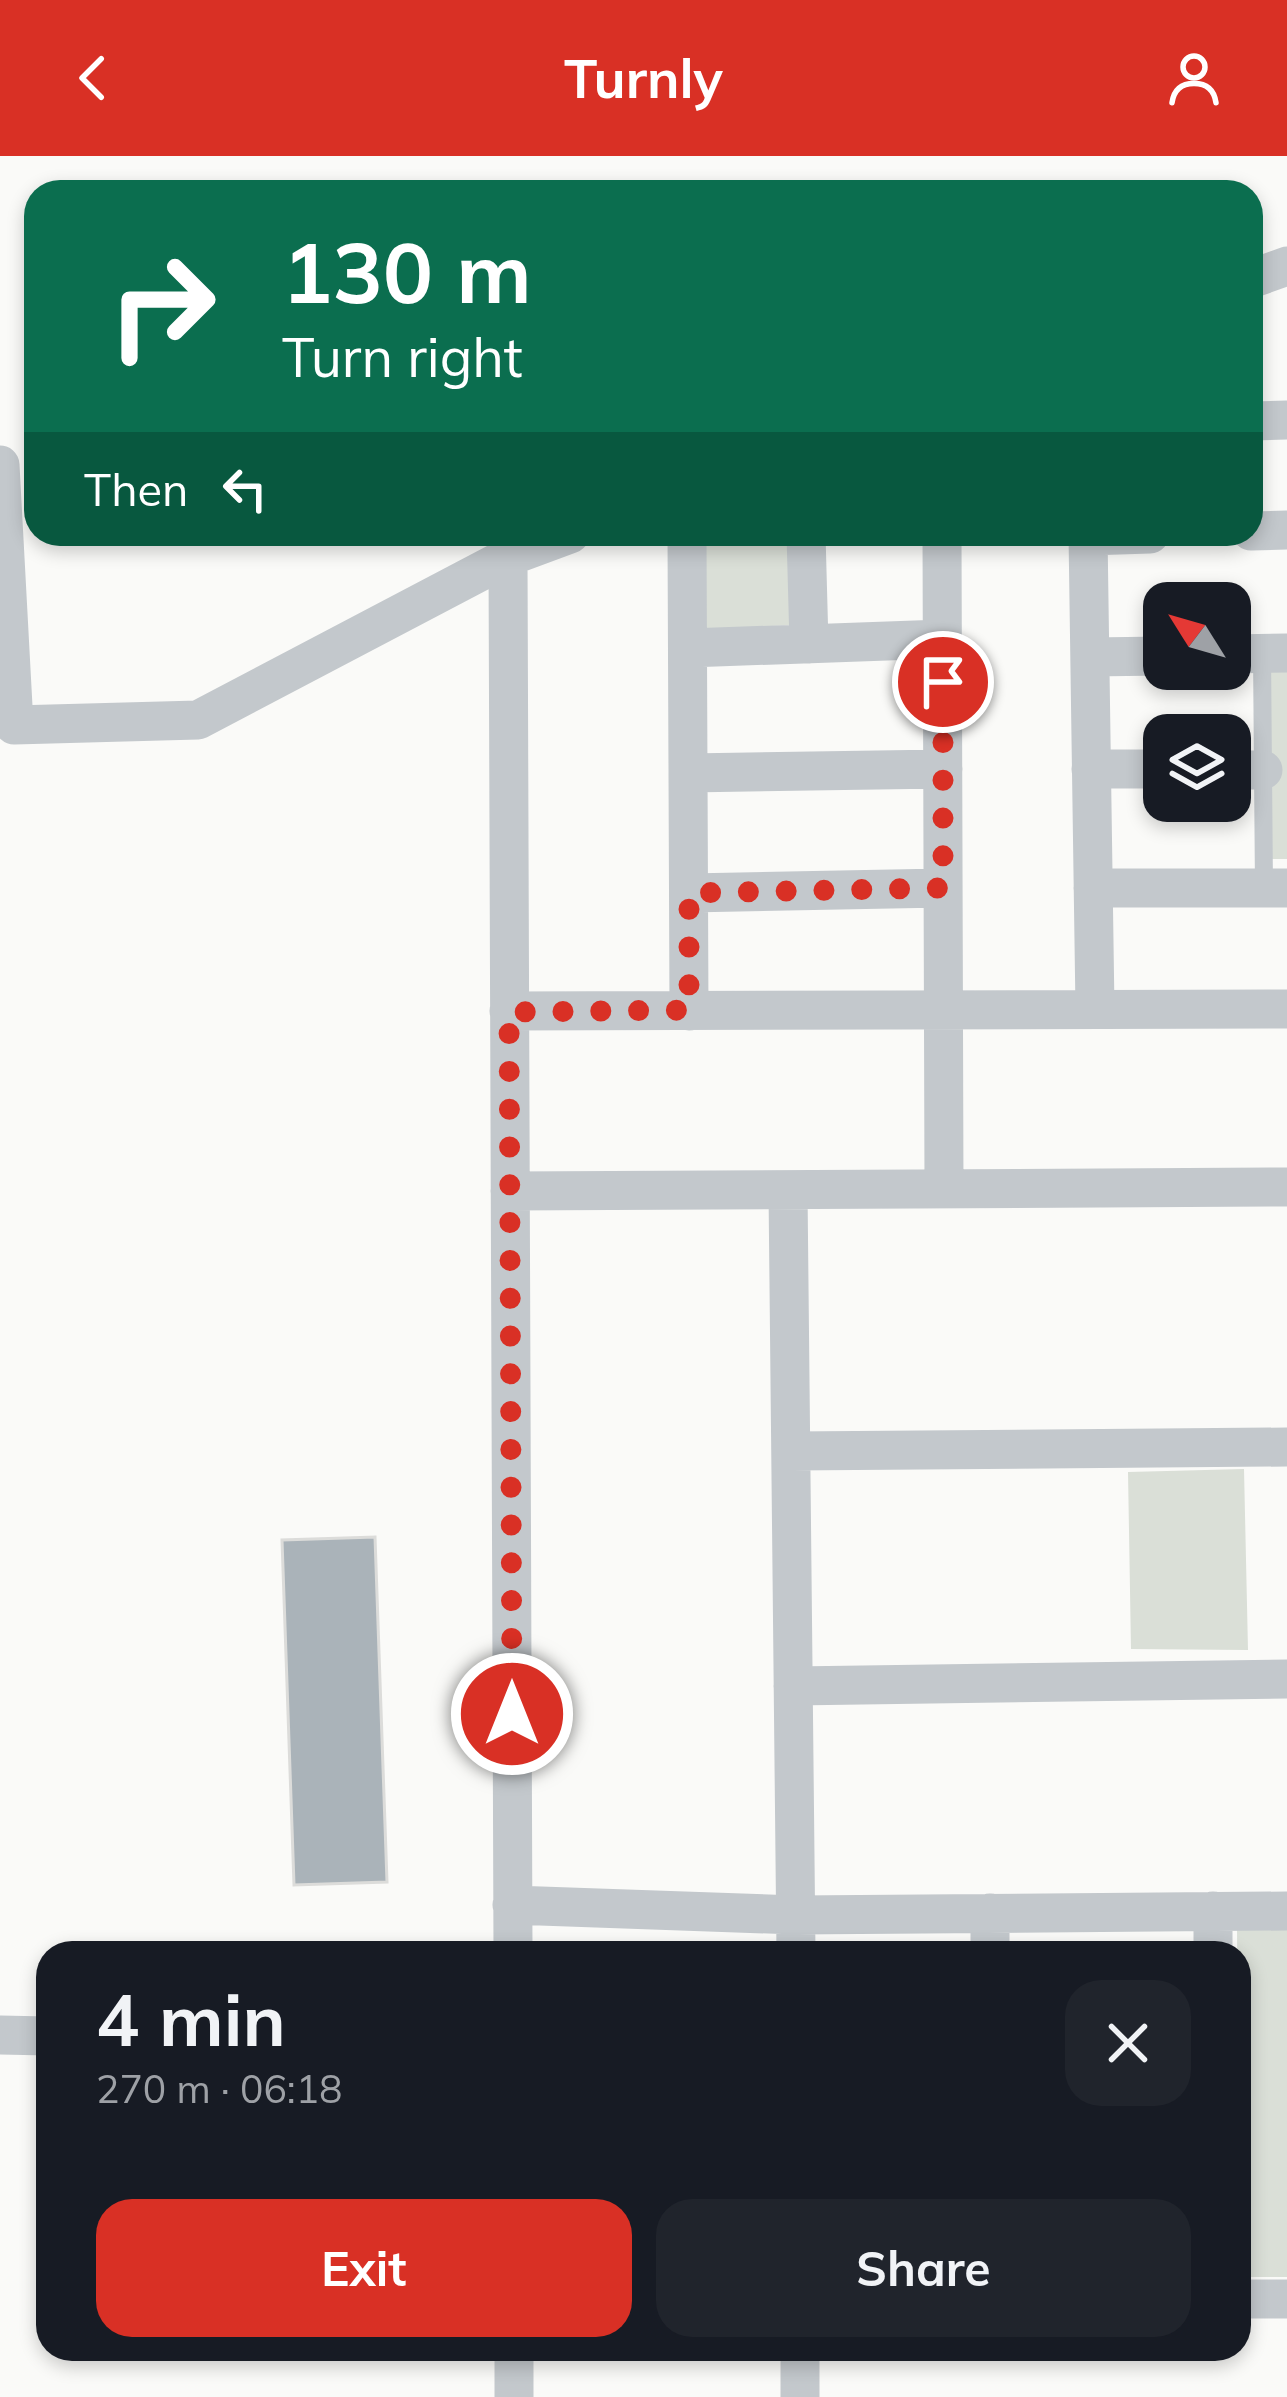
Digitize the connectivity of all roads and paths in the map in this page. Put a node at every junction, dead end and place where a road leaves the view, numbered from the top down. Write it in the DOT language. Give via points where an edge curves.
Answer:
graph roads {
  1 [pos="0,465"];
  2 [pos="538,546"];
  3 [pos="688,546"];
  4 [pos="806,546"];
  5 [pos="943,546"];
  6 [pos="1088,546"];
  7 [pos="508,557"];
  8 [pos="943,638"];
  9 [pos="809,644"];
  10 [pos="688,648"];
  11 [pos="1260,653"];
  12 [pos="1143,656"];
  13 [pos="1090,657"];
  14 [pos="1251,728"];
  15 [pos="943,769"];
  16 [pos="1091,769"];
  17 [pos="1143,769"];
  18 [pos="688,773"];
  19 [pos="1251,790"];
  20 [pos="943,888"];
  21 [pos="1093,888"];
  22 [pos="1275,888"];
  23 [pos="689,893"];
  24 [pos="1287,1009"];
  25 [pos="689,1010"];
  26 [pos="943,1010"];
  27 [pos="1095,1010"];
  28 [pos="509,1012"];
  29 [pos="1287,1187"];
  30 [pos="944,1189"];
  31 [pos="788,1190"];
  32 [pos="510,1191"];
  33 [pos="1287,1448"];
  34 [pos="791,1451"];
  35 [pos="1287,1679"];
  36 [pos="793,1686"];
  37 [pos="512,1905"];
  38 [pos="1213,1911"];
  39 [pos="1287,1911"];
  40 [pos="990,1913"];
  41 [pos="796,1934"];
  42 [pos="512,1941"];
  43 [pos="990,1941"];
  44 [pos="1213,1941"];
  45 [pos="0,2035"];
  46 [pos="36,2036"];
  47 [pos="1251,2300"];
  48 [pos="1287,2300"];
  49 [pos="514,2361"];
  50 [pos="800,2361"];
  51 [pos="514,2397"];
  52 [pos="800,2397"];
  1 -- 7 [label="street" via="14,724 198,720"];
  2 -- 7 [label="street"];
  3 -- 10 [label="street"];
  4 -- 9 [label="street"];
  5 -- 8 [label="street"];
  6 -- 13 [label="street"];
  7 -- 28 [label="street"];
  8 -- 9 [label="street"];
  8 -- 15 [label="street"];
  9 -- 10 [label="street"];
  10 -- 18 [label="street"];
  11 -- 14 [label="lane"];
  12 -- 13 [label="street"];
  13 -- 16 [label="street"];
  15 -- 18 [label="street"];
  15 -- 20 [label="street"];
  16 -- 17 [label="street"];
  16 -- 21 [label="street"];
  18 -- 23 [label="street"];
  19 -- 22 [label="lane"];
  20 -- 23 [label="street"];
  20 -- 26 [label="street"];
  21 -- 22 [label="street"];
  21 -- 27 [label="street"];
  23 -- 25 [label="street"];
  24 -- 27 [label="street"];
  25 -- 26 [label="street"];
  25 -- 28 [label="street"];
  26 -- 27 [label="street"];
  26 -- 30 [label="street"];
  28 -- 32 [label="street"];
  29 -- 30 [label="street"];
  30 -- 31 [label="street"];
  31 -- 32 [label="street"];
  31 -- 34 [label="street"];
  32 -- 37 [label="street"];
  33 -- 34 [label="street"];
  34 -- 36 [label="street"];
  35 -- 36 [label="street"];
  36 -- 41 [label="street"];
  37 -- 41 [label="street"];
  37 -- 42 [label="street"];
  38 -- 39 [label="street"];
  38 -- 40 [label="street"];
  38 -- 44 [label="street"];
  40 -- 41 [label="street"];
  40 -- 43 [label="street"];
  45 -- 46 [label="street"];
  47 -- 48 [label="street"];
  49 -- 51 [label="street"];
  50 -- 52 [label="street"];
}
